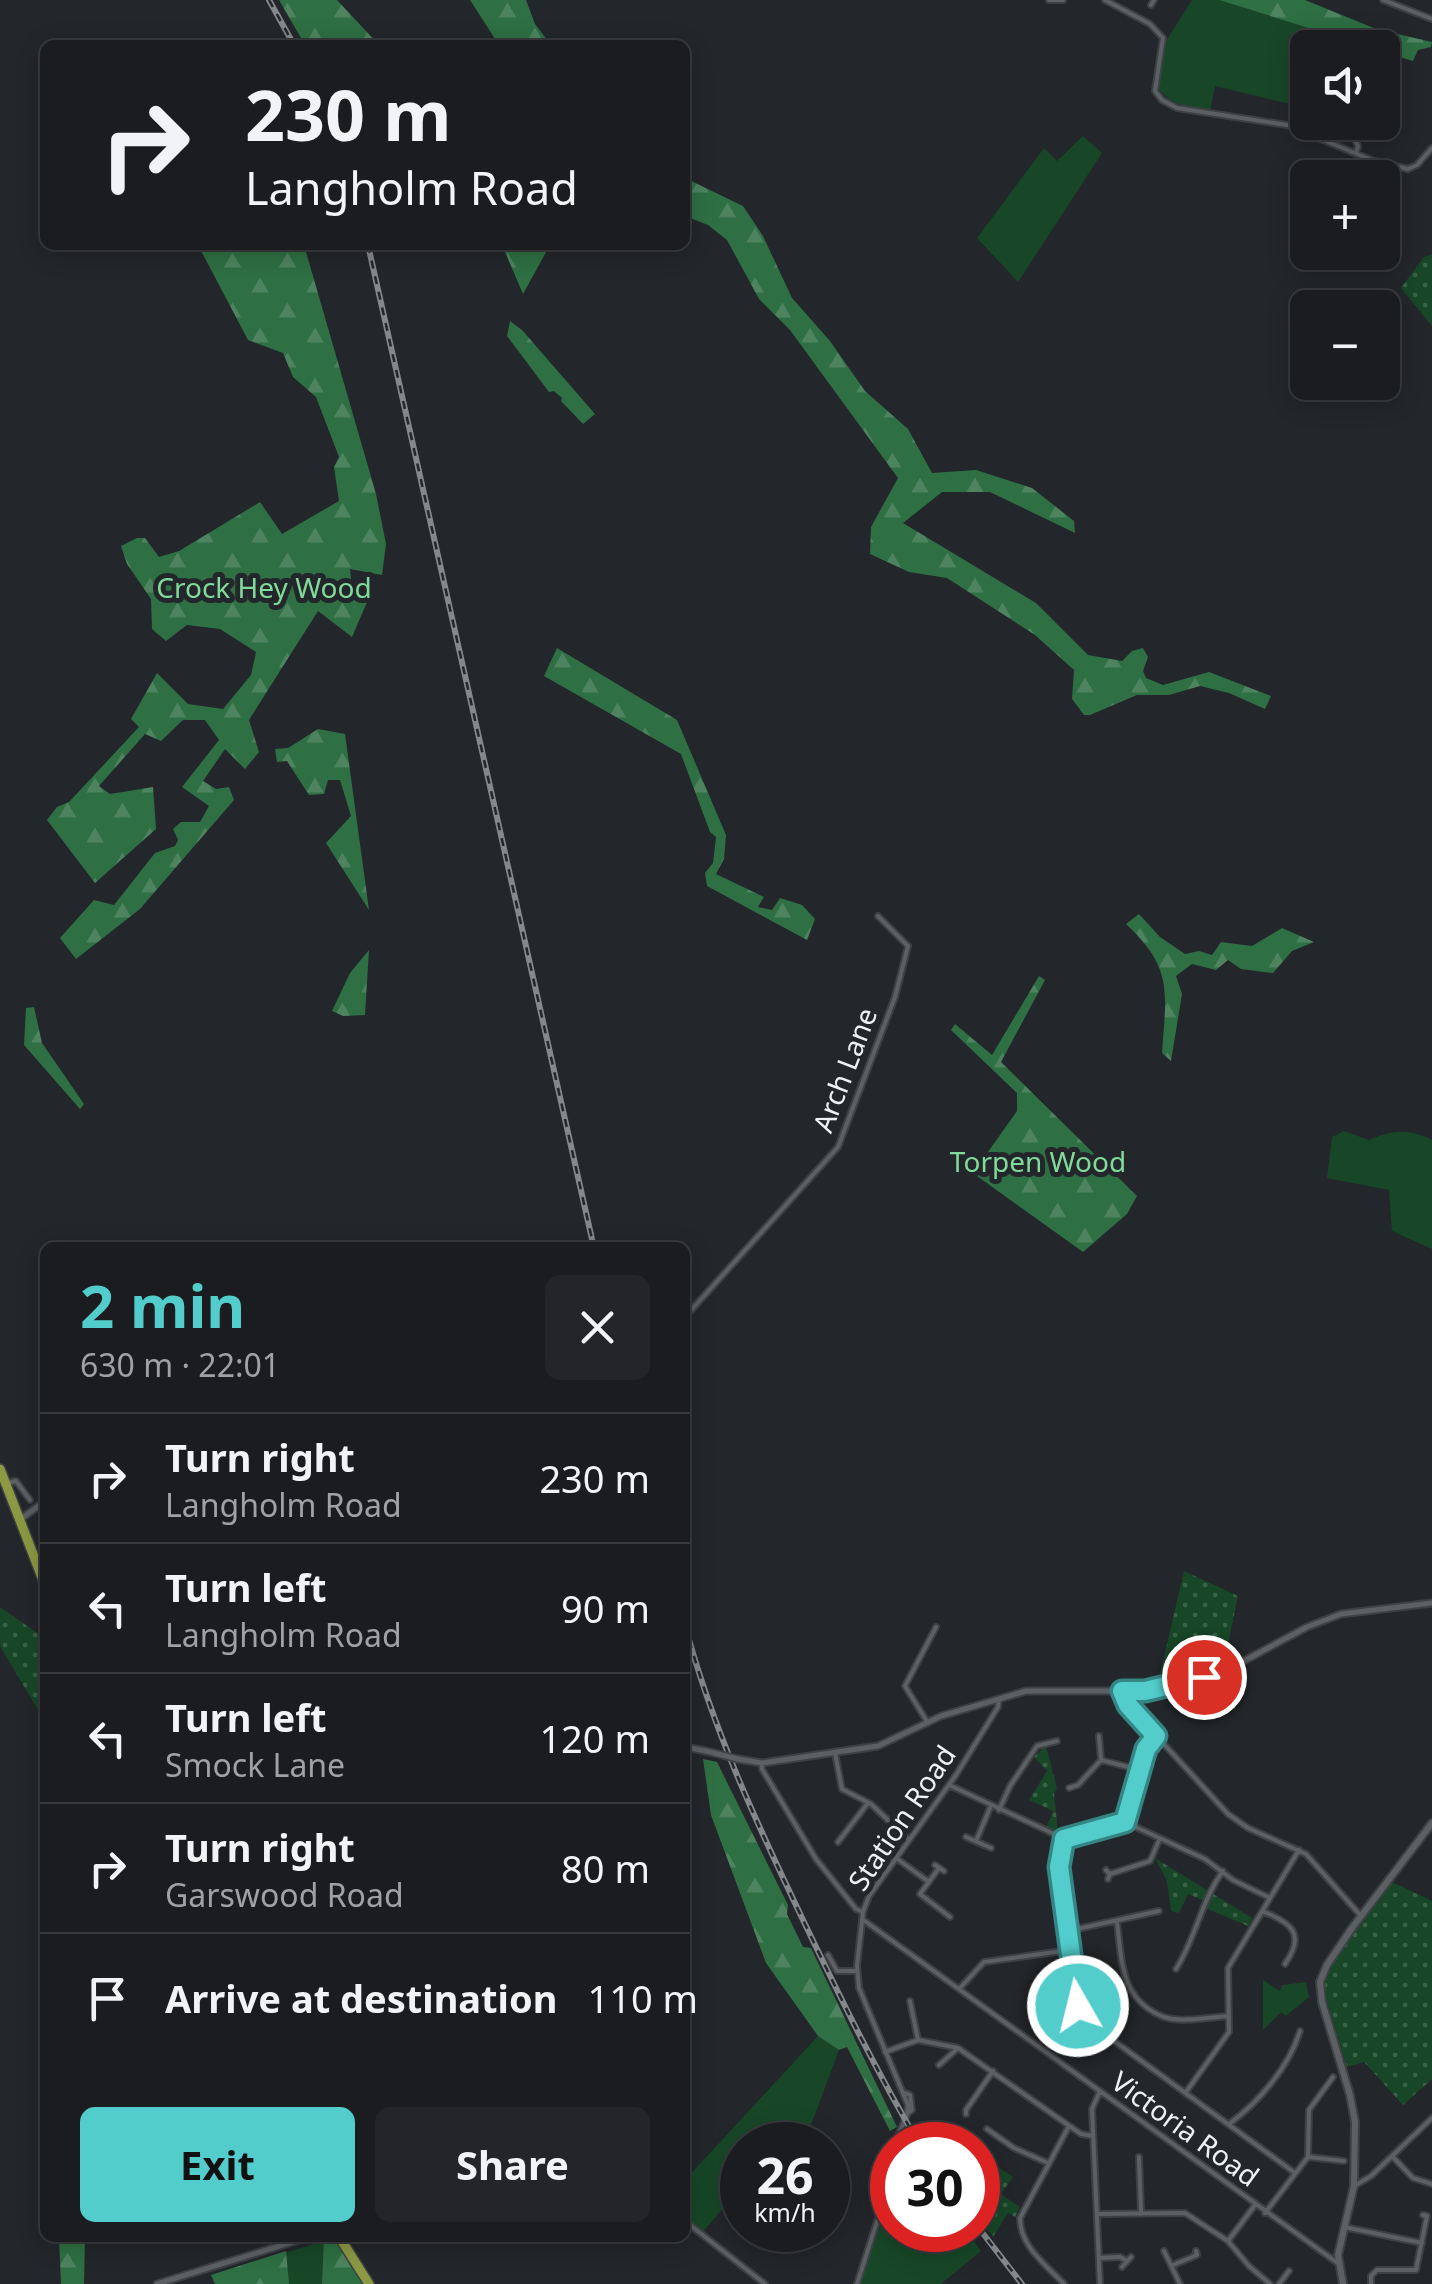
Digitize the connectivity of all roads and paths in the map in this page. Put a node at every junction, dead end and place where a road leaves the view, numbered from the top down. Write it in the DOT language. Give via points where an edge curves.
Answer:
graph roads {
  1 [pos="1049,0"];
  2 [pos="1063,0"];
  3 [pos="1105,0"];
  4 [pos="1383,0"];
  5 [pos="1432,19"];
  6 [pos="1355,140"];
  7 [pos="1432,148"];
  8 [pos="1356,153"];
  9 [pos="878,916"];
  10 [pos="690,1311"];
  11 [pos="0,1469"];
  12 [pos="7,1483"];
  13 [pos="30,1496"];
  14 [pos="40,1505"];
  15 [pos="21,1519"];
  16 [pos="40,1571"];
  17 [pos="1432,1604"];
  18 [pos="936,1627"];
  19 [pos="1122,1691"];
  20 [pos="999,1699"];
  21 [pos="928,1723"];
  22 [pos="1100,1736"];
  23 [pos="1156,1736"];
  24 [pos="1057,1741"];
  25 [pos="1036,1746"];
  26 [pos="690,1748"];
  27 [pos="1028,1749"];
  28 [pos="835,1754"];
  29 [pos="1101,1760"];
  30 [pos="762,1763"];
  31 [pos="1140,1770"];
  32 [pos="1078,1784"];
  33 [pos="949,1785"];
  34 [pos="1068,1788"];
  35 [pos="1081,1791"];
  36 [pos="868,1802"];
  37 [pos="991,1806"];
  38 [pos="998,1810"];
  39 [pos="1125,1822"];
  40 [pos="1432,1823"];
  41 [pos="838,1830"];
  42 [pos="844,1834"];
  43 [pos="966,1837"];
  44 [pos="1160,1838"];
  45 [pos="908,1839"];
  46 [pos="1064,1839"];
  47 [pos="976,1841"];
  48 [pos="838,1842"];
  49 [pos="990,1848"];
  50 [pos="1298,1850"];
  51 [pos="896,1858"];
  52 [pos="939,1868"];
  53 [pos="1223,1872"];
  54 [pos="1108,1875"];
  55 [pos="929,1882"];
  56 [pos="1268,1897"];
  57 [pos="1261,1910"];
  58 [pos="1159,1911"];
  59 [pos="944,1912"];
  60 [pos="1150,1914"];
  61 [pos="862,1915"];
  62 [pos="1361,1916"];
  63 [pos="950,1917"];
  64 [pos="938,1920"];
  65 [pos="1117,1922"];
  66 [pos="1152,1924"];
  67 [pos="1068,1931"];
  68 [pos="1070,1950"];
  69 [pos="1295,1950"];
  70 [pos="1303,1955"];
  71 [pos="837,1956"];
  72 [pos="1285,1964"];
  73 [pos="857,1969"];
  74 [pos="1176,1969"];
  75 [pos="960,1988"];
  76 [pos="910,2001"];
  77 [pos="1230,2016"];
  78 [pos="1306,2039"];
  79 [pos="918,2040"];
  80 [pos="958,2048"];
  81 [pos="885,2052"];
  82 [pos="942,2066"];
  83 [pos="993,2071"];
  84 [pos="1333,2077"];
  85 [pos="1328,2083"];
  86 [pos="1335,2088"];
  87 [pos="1100,2091"];
  88 [pos="1185,2092"];
  89 [pos="965,2111"];
  90 [pos="1432,2118"];
  91 [pos="904,2122"];
  92 [pos="1229,2124"];
  93 [pos="1068,2126"];
  94 [pos="1092,2136"];
  95 [pos="1000,2137"];
  96 [pos="1392,2156"];
  97 [pos="1308,2157"];
  98 [pos="1336,2160"];
  99 [pos="1142,2161"];
  100 [pos="1344,2162"];
  101 [pos="1049,2164"];
  102 [pos="1334,2169"];
  103 [pos="1295,2173"];
  104 [pos="1432,2184"];
  105 [pos="1354,2186"];
  106 [pos="1255,2205"];
  107 [pos="1142,2212"];
  108 [pos="1266,2213"];
  109 [pos="1097,2214"];
  110 [pos="1423,2215"];
  111 [pos="690,2225"];
  112 [pos="1344,2227"];
  113 [pos="1228,2241"];
  114 [pos="292,2242"];
  115 [pos="343,2242"];
  116 [pos="870,2243"];
  117 [pos="1422,2243"];
  118 [pos="1164,2250"];
  119 [pos="1198,2253"];
  120 [pos="1099,2258"];
  121 [pos="1339,2264"];
  122 [pos="1173,2266"];
  123 [pos="1122,2267"];
  124 [pos="1290,2270"];
  125 [pos="156,2284"];
  126 [pos="369,2284"];
  127 [pos="765,2284"];
  128 [pos="857,2284"];
  129 [pos="1064,2284"];
  130 [pos="1100,2284"];
  131 [pos="1180,2284"];
  132 [pos="1270,2284"];
  133 [pos="1280,2284"];
  134 [pos="1343,2284"];
  135 [pos="1371,2284"];
  1 -- 2 [label="street"];
  3 -- 8 [label="street" via="1163,38 1155,85 1162,100 1287,125"];
  4 -- 5 [label="street"];
  6 -- 8 [label="street"];
  7 -- 8 [label="street" via="1408,169"];
  9 -- 10 [label="street, Arch Lane" via="908,946 838,1148"];
  11 -- 12 [label="highway"];
  12 -- 13 [label="street" via="15,1481"];
  12 -- 15 [label="highway"];
  14 -- 15 [label="street"];
  15 -- 16 [label="highway"];
  17 -- 19 [label="street" via="1341,1614 1227,1670"];
  18 -- 21 [label="street" via="906,1686"];
  19 -- 20 [label="street" via="1042,1690"];
  19 -- 23 [label="street"];
  20 -- 21 [label="street"];
  20 -- 33 [label="street, Station Road"];
  21 -- 28 [label="street" via="887,1744"];
  22 -- 29 [label="street"];
  23 -- 31 [label="street"];
  23 -- 50 [label="street" via="1228,1814"];
  24 -- 25 [label="street"];
  25 -- 27 [label="street"];
  25 -- 38 [label="street"];
  26 -- 30 [label="street, bridge"];
  28 -- 30 [label="street"];
  28 -- 36 [label="street" via="842,1789"];
  29 -- 31 [label="street"];
  29 -- 32 [label="street"];
  30 -- 61 [label="street, Victoria Road" via="816,1859"];
  31 -- 39 [label="street"];
  32 -- 34 [label="street"];
  32 -- 35 [label="street"];
  33 -- 37 [label="street"];
  33 -- 45 [label="street, Station Road"];
  36 -- 42 [label="street"];
  36 -- 45 [label="street"];
  37 -- 38 [label="street"];
  37 -- 47 [label="street"];
  38 -- 46 [label="street"];
  39 -- 44 [label="street"];
  39 -- 46 [label="street"];
  40 -- 62 [label="main road"];
  41 -- 42 [label="street"];
  42 -- 48 [label="street"];
  43 -- 47 [label="street"];
  44 -- 53 [label="street"];
  44 -- 54 [label="street" via="1150,1861"];
  45 -- 51 [label="street, Station Road"];
  46 -- 67 [label="street" via="1059,1867"];
  47 -- 49 [label="street"];
  50 -- 56 [label="street"];
  50 -- 62 [label="street"];
  51 -- 55 [label="street"];
  51 -- 61 [label="street, Station Road"];
  52 -- 55 [label="street"];
  53 -- 56 [label="street"];
  53 -- 74 [label="street"];
  55 -- 59 [label="street" via="920,1894"];
  56 -- 57 [label="street"];
  57 -- 69 [label="street" via="1286,1921"];
  57 -- 77 [label="street" via="1228,1968"];
  58 -- 60 [label="street"];
  59 -- 63 [label="street"];
  59 -- 64 [label="street"];
  60 -- 65 [label="street"];
  60 -- 66 [label="street"];
  61 -- 73 [label="street, Station Road"];
  61 -- 75 [label="street, Victoria Road"];
  62 -- 105 [label="main road" via="1319,1988 1350,2094"];
  65 -- 67 [label="street"];
  65 -- 77 [label="street" via="1124,1979 1134,1995 1168,2018"];
  67 -- 68 [label="street"];
  68 -- 75 [label="street" via="984,1962"];
  68 -- 88 [label="street" via="1084,2020"];
  69 -- 70 [label="street"];
  69 -- 72 [label="street"];
  71 -- 73 [label="street" via="829,1957 837,1972"];
  73 -- 81 [label="street" via="862,2000"];
  75 -- 87 [label="street, Victoria Road"];
  76 -- 79 [label="street"];
  77 -- 88 [label="street" via="1229,2032"];
  78 -- 92 [label="street" via="1299,2034 1254,2103"];
  79 -- 80 [label="street"];
  79 -- 81 [label="street"];
  80 -- 82 [label="street"];
  80 -- 83 [label="street"];
  81 -- 91 [label="street" via="905,2093"];
  83 -- 89 [label="street"];
  83 -- 93 [label="street"];
  84 -- 85 [label="street"];
  85 -- 86 [label="street"];
  85 -- 97 [label="street" via="1309,2110"];
  87 -- 94 [label="street" via="1092,2103"];
  87 -- 106 [label="street, Victoria Road"];
  88 -- 92 [label="street"];
  90 -- 96 [label="street"];
  92 -- 103 [label="street"];
  93 -- 94 [label="street"];
  93 -- 101 [label="street"];
  94 -- 109 [label="street"];
  95 -- 101 [label="street"];
  96 -- 104 [label="street" via="1413,2178"];
  96 -- 105 [label="street"];
  97 -- 98 [label="street"];
  97 -- 103 [label="street"];
  98 -- 100 [label="street"];
  98 -- 102 [label="street"];
  99 -- 107 [label="street"];
  101 -- 129 [label="street" via="1020,2218 1020,2232"];
  103 -- 108 [label="street"];
  105 -- 112 [label="main road"];
  106 -- 108 [label="street, Victoria Road"];
  106 -- 113 [label="street"];
  107 -- 109 [label="street"];
  107 -- 113 [label="street" via="1185,2212"];
  108 -- 121 [label="street, Victoria Road"];
  109 -- 120 [label="street"];
  110 -- 117 [label="street"];
  111 -- 127 [label="street"];
  112 -- 117 [label="street"];
  112 -- 121 [label="main road"];
  113 -- 132 [label="street"];
  114 -- 125 [label="street"];
  115 -- 126 [label="highway"];
  116 -- 128 [label="street"];
  117 -- 135 [label="street" via="1416,2270 1378,2270"];
  118 -- 122 [label="street"];
  119 -- 122 [label="street"];
  120 -- 123 [label="street" via="1129,2259"];
  120 -- 130 [label="street"];
  121 -- 134 [label="main road"];
  122 -- 131 [label="street"];
  124 -- 133 [label="street"];
}
